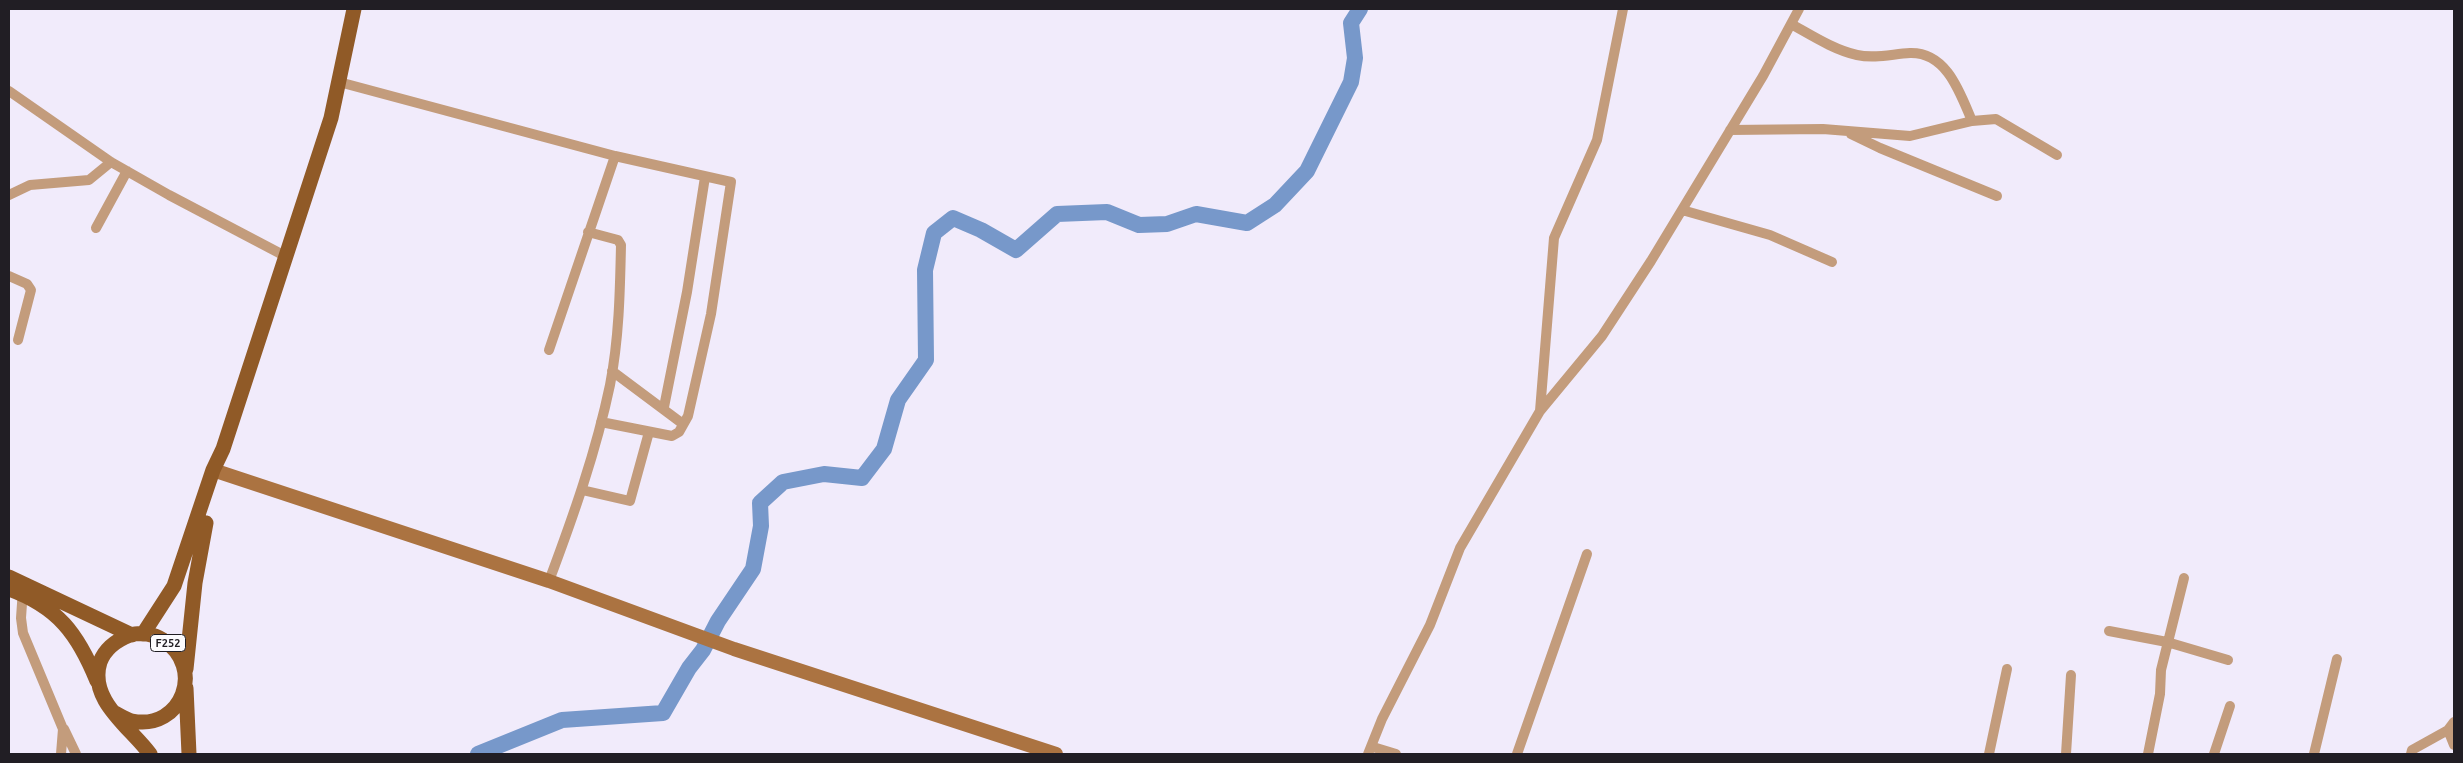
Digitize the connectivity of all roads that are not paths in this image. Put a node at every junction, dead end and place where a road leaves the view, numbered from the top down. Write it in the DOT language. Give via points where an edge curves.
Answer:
graph roads {
  1 [pos="354,9"];
  2 [pos="1623,9"];
  3 [pos="1799,9"];
  4 [pos="1791,24"];
  5 [pos="339,82"];
  6 [pos="9,91"];
  7 [pos="1972,121"];
  8 [pos="1730,130"];
  9 [pos="1846,131"];
  10 [pos="2057,155"];
  11 [pos="615,156"];
  12 [pos="111,162"];
  13 [pos="127,171"];
  14 [pos="705,177"];
  15 [pos="9,195"];
  16 [pos="1997,196"];
  17 [pos="1682,210"];
  18 [pos="96,228"];
  19 [pos="588,232"];
  20 [pos="285,256"];
  21 [pos="1832,262"];
  22 [pos="9,276"];
  23 [pos="18,340"];
  24 [pos="549,350"];
  25 [pos="612,371"];
  26 [pos="664,407"];
  27 [pos="1540,411"];
  28 [pos="601,422"];
  29 [pos="684,424"];
  30 [pos="649,432"];
  31 [pos="217,471"];
  32 [pos="582,490"];
  33 [pos="1588,554"];
  34 [pos="9,577"];
  35 [pos="2184,578"];
  36 [pos="549,581"];
  37 [pos="19,588"];
  38 [pos="2109,630"];
  39 [pos="138,634"];
  40 [pos="2167,642"];
  41 [pos="2337,659"];
  42 [pos="2228,660"];
  43 [pos="2007,669"];
  44 [pos="2071,675"];
  45 [pos="186,678"];
  46 [pos="98,682"];
  47 [pos="2230,706"];
  48 [pos="115,714"];
  49 [pos="2451,726"];
  50 [pos="63,728"];
  51 [pos="2454,745"];
  52 [pos="1370,750"];
  53 [pos="61,754"];
  54 [pos="76,754"];
  55 [pos="150,754"];
  56 [pos="189,754"];
  57 [pos="1056,754"];
  58 [pos="1396,754"];
  59 [pos="1517,754"];
  60 [pos="1989,754"];
  61 [pos="2066,754"];
  62 [pos="2148,754"];
  63 [pos="2214,754"];
  64 [pos="2314,754"];
  65 [pos="2412,754"];
  1 -- 5 [label="main road"];
  2 -- 27 [label="street" via="1597,140 1554,238"];
  3 -- 4 [label="street"];
  4 -- 7 [label="street" via="1857,55 1886,57 1924,53 1955,80"];
  4 -- 8 [label="street"];
  5 -- 11 [label="street"];
  5 -- 20 [label="main road" via="307,195"];
  6 -- 12 [label="street"];
  7 -- 9 [label="street" via="1910,136"];
  7 -- 10 [label="street" via="1996,119"];
  8 -- 9 [label="street"];
  8 -- 17 [label="street"];
  9 -- 16 [label="street"];
  11 -- 14 [label="street"];
  11 -- 19 [label="street"];
  12 -- 13 [label="street"];
  12 -- 15 [label="street" via="89,180 30,185"];
  13 -- 18 [label="street"];
  13 -- 20 [label="street"];
  14 -- 26 [label="street"];
  14 -- 29 [label="street" via="727,180 732,185 710,314"];
  17 -- 21 [label="street" via="1770,235"];
  17 -- 27 [label="street" via="1602,336"];
  19 -- 24 [label="street"];
  19 -- 25 [label="street" via="618,240 621,245 619,320"];
  20 -- 31 [label="main road"];
  22 -- 23 [label="street" via="27,284 31,290"];
  25 -- 26 [label="street"];
  25 -- 28 [label="street"];
  26 -- 29 [label="street"];
  27 -- 52 [label="street" via="1460,548 1430,625 1382,719"];
  28 -- 30 [label="street"];
  28 -- 32 [label="street"];
  29 -- 30 [label="street" via="675,436"];
  30 -- 32 [label="street" via="630,501"];
  31 -- 36 [label="street"];
  31 -- 39 [label="main road" via="174,586"];
  31 -- 45 [label="main road" via="201,542"];
  32 -- 36 [label="street"];
  33 -- 59 [label="street"];
  34 -- 37 [label="main road, F252"];
  35 -- 40 [label="street"];
  36 -- 57 [label="street" via="734,649"];
  37 -- 39 [label="main road, F252"];
  37 -- 46 [label="main road, F252" via="59,616 88,658"];
  37 -- 50 [label="street" via="23,633"];
  38 -- 40 [label="street"];
  39 -- 45 [label="main road, F252" via="159,637 172,645 181,657"];
  39 -- 46 [label="main road" via="120,639 106,652 98,670"];
  40 -- 42 [label="street"];
  40 -- 62 [label="street"];
  41 -- 64 [label="street"];
  43 -- 60 [label="street"];
  44 -- 61 [label="street"];
  45 -- 48 [label="main road" via="180,702 167,715 150,722 132,721"];
  45 -- 56 [label="main road, F252"];
  46 -- 48 [label="main road, F252" via="103,700"];
  47 -- 63 [label="street"];
  48 -- 55 [label="main road, F252"];
  49 -- 51 [label="street"];
  49 -- 65 [label="street" via="2412,750"];
  50 -- 53 [label="street"];
  50 -- 54 [label="street"];
  52 -- 58 [label="street"];
}
